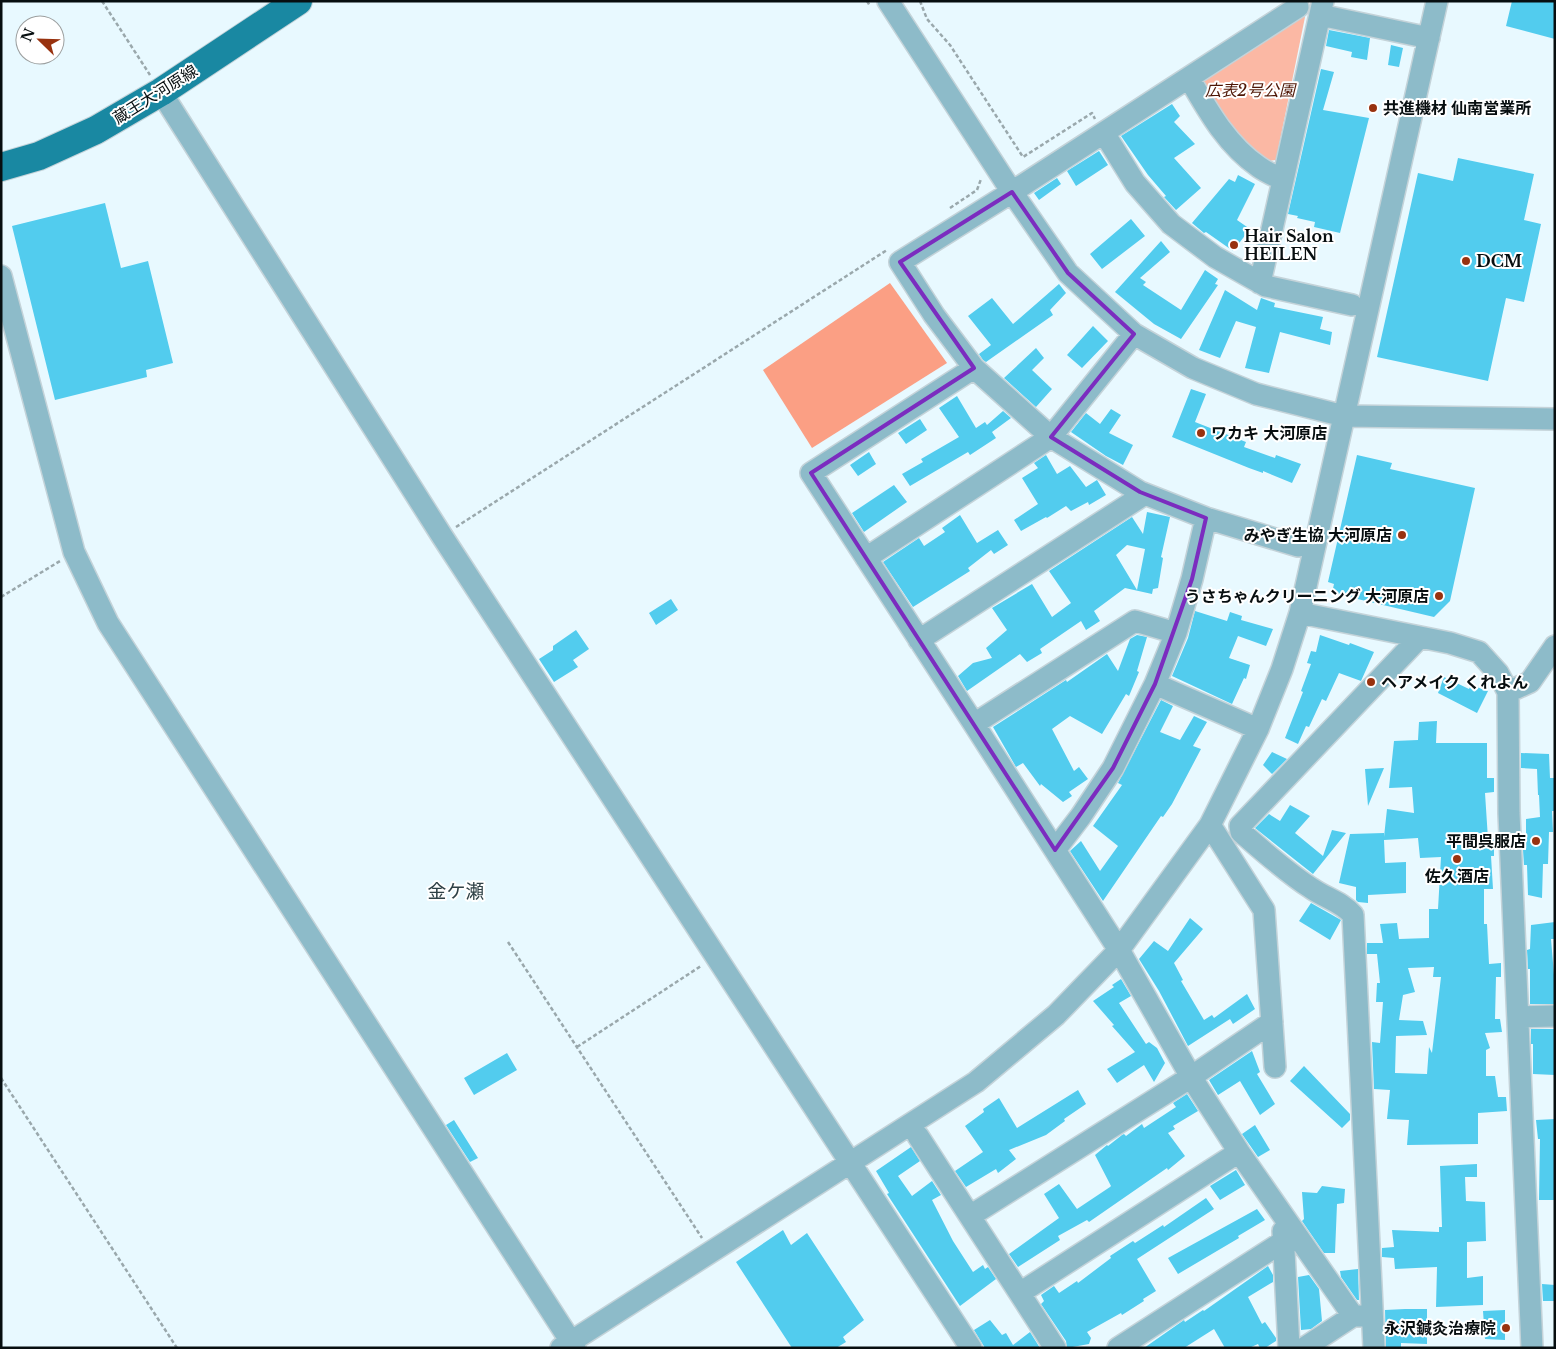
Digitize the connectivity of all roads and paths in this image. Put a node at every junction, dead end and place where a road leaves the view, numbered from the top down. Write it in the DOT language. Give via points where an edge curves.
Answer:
graph roads {
  1 [pos="102,1"];
  2 [pos="298,1"];
  3 [pos="867,1"];
  4 [pos="920,1"];
  5 [pos="1438,1"];
  6 [pos="1296,4"];
  7 [pos="880,5"];
  8 [pos="1321,9"];
  9 [pos="1429,38"];
  10 [pos="1189,78"];
  11 [pos="161,92"];
  12 [pos="1104,133"];
  13 [pos="1,167"];
  14 [pos="980,174"];
  15 [pos="1283,180"];
  16 [pos="1012,192"];
  17 [pos="946,211"];
  18 [pos="900,262"];
  19 [pos="1,276"];
  20 [pos="1260,283"];
  21 [pos="1352,305"];
  22 [pos="1134,334"];
  23 [pos="974,368"];
  24 [pos="1344,416"];
  25 [pos="1555,419"];
  26 [pos="1051,437"];
  27 [pos="1145,494"];
  28 [pos="1206,518"];
  29 [pos="442,536"];
  30 [pos="1298,546"];
  31 [pos="74,552"];
  32 [pos="866,558"];
  33 [pos="1,597"];
  34 [pos="1300,613"];
  35 [pos="1176,633"];
  36 [pos="1420,638"];
  37 [pos="919,640"];
  38 [pos="1555,646"];
  39 [pos="1155,684"];
  40 [pos="1508,692"];
  41 [pos="974,724"];
  42 [pos="1258,729"];
  43 [pos="1210,825"];
  44 [pos="1240,832"];
  45 [pos="1222,845"];
  46 [pos="1055,850"];
  47 [pos="508,942"];
  48 [pos="1120,950"];
  49 [pos="716,956"];
  50 [pos="1555,1016"];
  51 [pos="1518,1017"];
  52 [pos="1272,1022"];
  53 [pos="577,1047"];
  54 [pos="1275,1067"];
  55 [pos="1192,1077"];
  56 [pos="1,1078"];
  57 [pos="918,1136"];
  58 [pos="1239,1152"];
  59 [pos="850,1162"];
  60 [pos="970,1216"];
  61 [pos="1283,1216"];
  62 [pos="1284,1241"];
  63 [pos="711,1252"];
  64 [pos="1020,1293"];
  65 [pos="1362,1316"];
  66 [pos="569,1346"];
  67 [pos="177,1348"];
  68 [pos="971,1348"];
  69 [pos="1055,1348"];
  70 [pos="1118,1348"];
  71 [pos="1289,1348"];
  72 [pos="1304,1348"];
  73 [pos="1374,1348"];
  74 [pos="1532,1348"];
  1 -- 11 [label="path"];
  2 -- 11 [label="main road, 蔵王大河原線"];
  3 -- 7 [label="path"];
  4 -- 12 [label="path" via="927,19 950,45 1023,158 1092,114"];
  5 -- 9 [label="street"];
  6 -- 8 [label="street"];
  6 -- 10 [label="street"];
  7 -- 16 [label="street"];
  8 -- 9 [label="street"];
  8 -- 15 [label="street"];
  9 -- 24 [label="street"];
  10 -- 12 [label="street"];
  10 -- 15 [label="street" via="1213,119 1237,148 1259,167"];
  11 -- 13 [label="main road, 蔵王大河原線" via="96,130 39,156"];
  11 -- 29 [label="street"];
  12 -- 16 [label="street"];
  12 -- 20 [label="street" via="1135,183 1171,224 1215,258"];
  14 -- 17 [label="path" via="982,180 977,190"];
  15 -- 20 [label="street"];
  16 -- 18 [label="street"];
  16 -- 22 [label="street" via="1068,273"];
  18 -- 23 [label="street" via="934,316"];
  18 -- 29 [label="path" via="891,248"];
  19 -- 31 [label="street"];
  20 -- 21 [label="street"];
  22 -- 24 [label="street" via="1193,368 1256,394"];
  22 -- 26 [label="street"];
  23 -- 26 [label="street"];
  23 -- 32 [label="street" via="811,473"];
  24 -- 25 [label="street"];
  24 -- 34 [label="street"];
  26 -- 27 [label="street"];
  26 -- 32 [label="street"];
  27 -- 28 [label="street"];
  27 -- 37 [label="street"];
  28 -- 30 [label="street"];
  28 -- 35 [label="street"];
  29 -- 49 [label="street"];
  31 -- 33 [label="path"];
  31 -- 66 [label="street" via="108,623"];
  32 -- 37 [label="street"];
  34 -- 36 [label="street"];
  34 -- 42 [label="street"];
  35 -- 39 [label="street"];
  35 -- 41 [label="street" via="1135,621"];
  36 -- 40 [label="street" via="1479,652 1498,672"];
  36 -- 44 [label="street" via="1240,826"];
  37 -- 41 [label="street"];
  38 -- 40 [label="street" via="1530,682"];
  39 -- 42 [label="street"];
  39 -- 46 [label="street" via="1113,768"];
  40 -- 51 [label="street" via="1509,813"];
  41 -- 46 [label="street"];
  42 -- 43 [label="street"];
  43 -- 45 [label="street"];
  43 -- 48 [label="street"];
  44 -- 45 [label="street"];
  44 -- 65 [label="street" via="1311,889 1347,908 1353,915"];
  45 -- 52 [label="street" via="1264,910"];
  46 -- 48 [label="street"];
  47 -- 53 [label="path"];
  48 -- 55 [label="street"];
  48 -- 59 [label="street" via="1056,1015 976,1082"];
  49 -- 53 [label="path"];
  49 -- 59 [label="street"];
  50 -- 51 [label="street"];
  51 -- 74 [label="street"];
  52 -- 54 [label="street"];
  52 -- 55 [label="street"];
  53 -- 63 [label="path"];
  55 -- 58 [label="street"];
  55 -- 60 [label="street"];
  56 -- 67 [label="path"];
  57 -- 60 [label="street"];
  58 -- 61 [label="street"];
  58 -- 64 [label="street"];
  59 -- 63 [label="street"];
  59 -- 68 [label="street"];
  60 -- 64 [label="street"];
  61 -- 62 [label="street"];
  61 -- 65 [label="street"];
  62 -- 70 [label="street"];
  62 -- 71 [label="street"];
  63 -- 66 [label="street"];
  64 -- 69 [label="street"];
  65 -- 72 [label="street"];
  65 -- 73 [label="street"];
}
